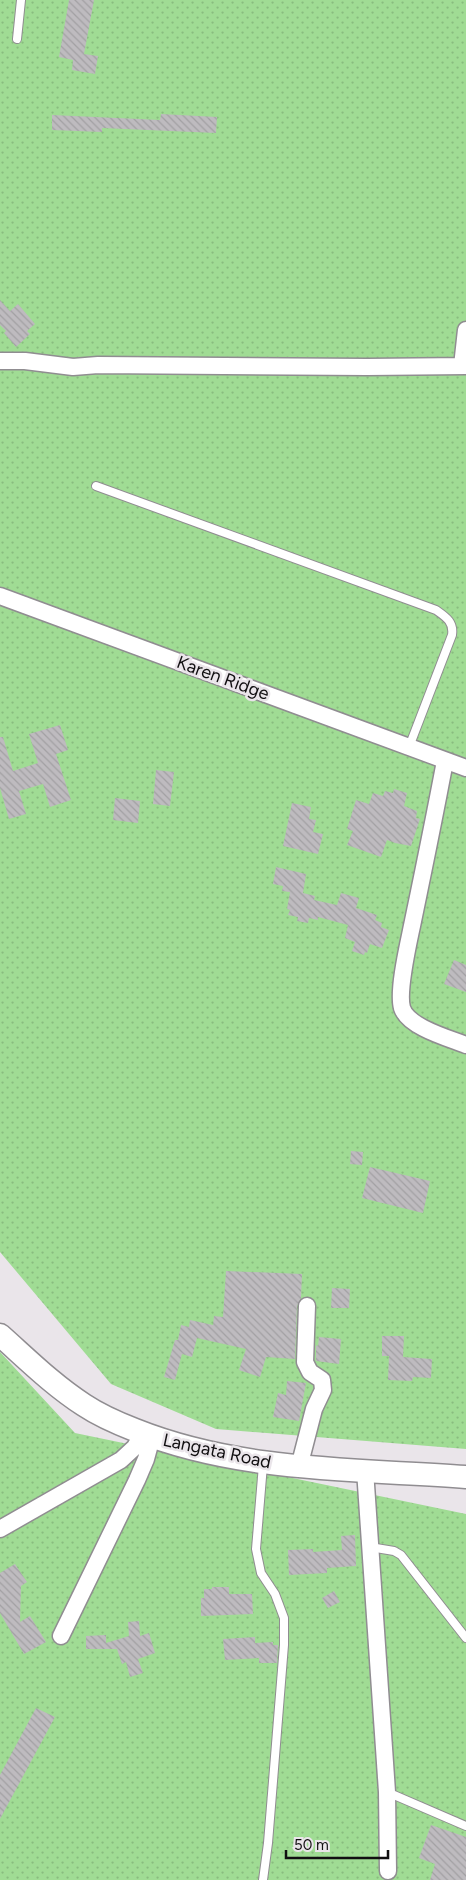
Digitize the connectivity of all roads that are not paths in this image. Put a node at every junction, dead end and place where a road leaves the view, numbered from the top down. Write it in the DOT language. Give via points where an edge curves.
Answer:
graph roads {
  1 [pos="21,0"];
  2 [pos="17,39"];
  3 [pos="466,330"];
  4 [pos="0,361"];
  5 [pos="464,366"];
  6 [pos="96,486"];
  7 [pos="0,596"];
  8 [pos="410,747"];
  9 [pos="445,761"];
  10 [pos="466,768"];
  11 [pos="466,1046"];
  12 [pos="308,1306"];
  13 [pos="0,1334"];
  14 [pos="147,1435"];
  15 [pos="263,1462"];
  16 [pos="299,1467"];
  17 [pos="365,1470"];
  18 [pos="466,1477"];
  19 [pos="0,1528"];
  20 [pos="370,1547"];
  21 [pos="62,1636"];
  22 [pos="466,1638"];
  23 [pos="387,1792"];
  24 [pos="466,1826"];
  25 [pos="388,1871"];
  26 [pos="263,1880"];
  1 -- 2 [label="lane"];
  3 -- 5 [label="street"];
  4 -- 5 [label="street" via="73,367"];
  6 -- 8 [label="lane" via="448,617 453,627 452,635"];
  7 -- 8 [label="street, Karen Ridge"];
  8 -- 9 [label="street, Karen Ridge"];
  9 -- 10 [label="street, Karen Ridge"];
  9 -- 11 [label="street" via="407,950 402,1008 410,1020"];
  12 -- 16 [label="street" via="305,1362 310,1372 322,1380 323,1390 314,1409"];
  13 -- 14 [label="main road, Langata Road" via="40,1372 85,1406"];
  14 -- 15 [label="main road, Langata Road" via="187,1448"];
  14 -- 19 [label="street" via="121,1460"];
  14 -- 21 [label="street" via="146,1459"];
  15 -- 16 [label="main road, Langata Road"];
  15 -- 26 [label="lane" via="256,1549 261,1573 275,1594 284,1618 284,1646"];
  16 -- 17 [label="main road, Langata Road"];
  17 -- 18 [label="main road, Langata Road"];
  17 -- 20 [label="street"];
  20 -- 22 [label="lane" via="401,1555"];
  20 -- 23 [label="street"];
  23 -- 24 [label="lane"];
  23 -- 25 [label="street"];
}
